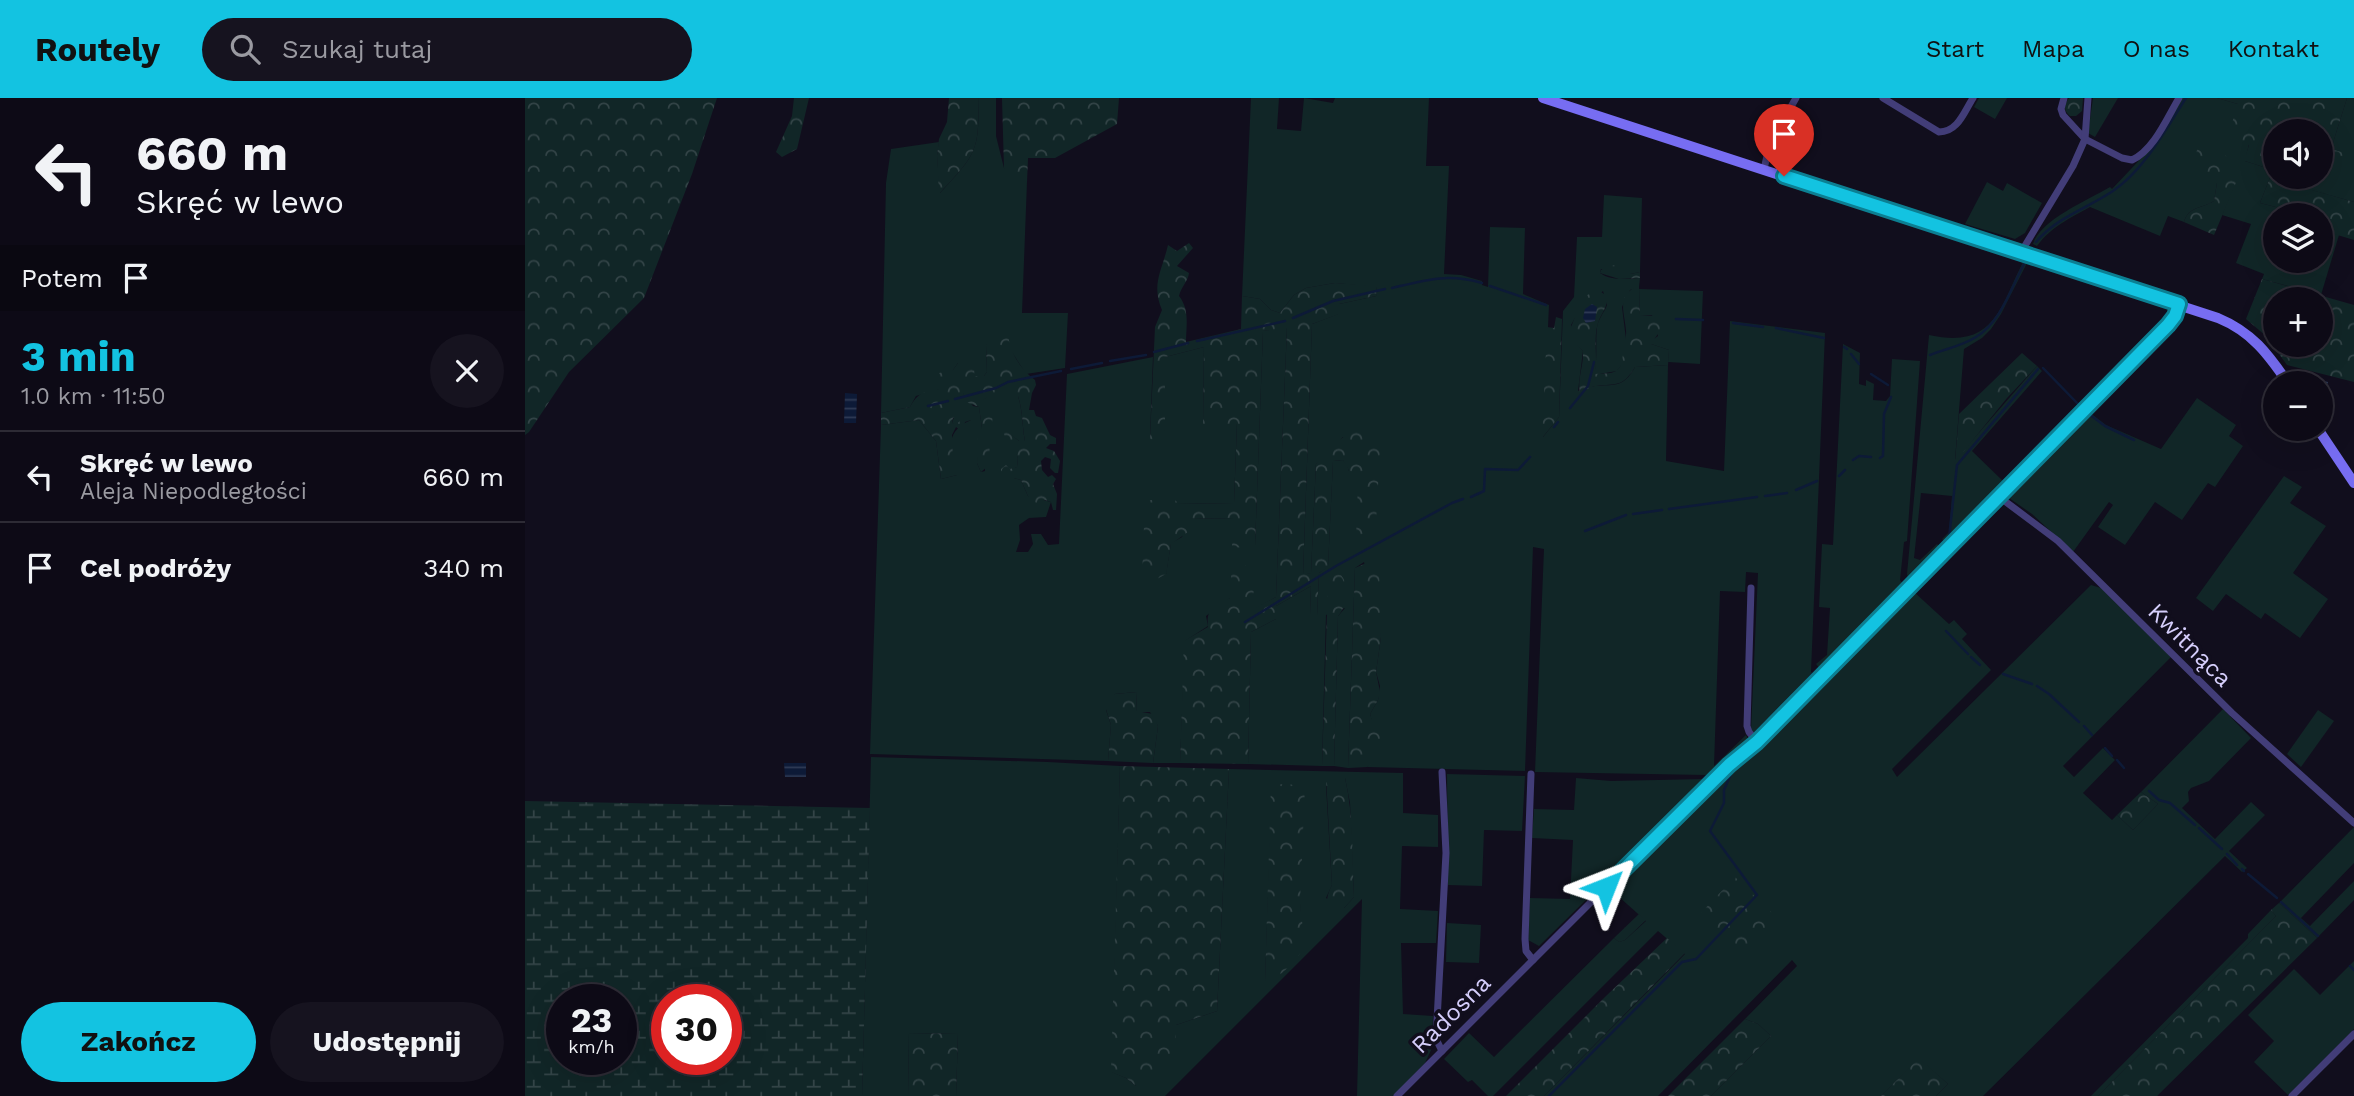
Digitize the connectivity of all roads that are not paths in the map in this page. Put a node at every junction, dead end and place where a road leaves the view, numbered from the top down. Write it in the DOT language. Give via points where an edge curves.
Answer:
graph roads {
  1 [pos="1543,98"];
  2 [pos="1796,98"];
  3 [pos="1883,98"];
  4 [pos="1973,98"];
  5 [pos="2064,98"];
  6 [pos="2088,98"];
  7 [pos="2179,98"];
  8 [pos="2085,139"];
  9 [pos="1764,169"];
  10 [pos="2020,254"];
  11 [pos="2179,304"];
  12 [pos="2280,371"];
  13 [pos="2326,441"];
  14 [pos="2354,483"];
  15 [pos="1998,496"];
  16 [pos="1751,588"];
  17 [pos="1757,742"];
  18 [pos="1442,772"];
  19 [pos="1531,774"];
  20 [pos="2354,823"];
  21 [pos="1533,960"];
  22 [pos="2354,1034"];
  23 [pos="1441,1051"];
  24 [pos="1397,1096"];
  25 [pos="2291,1096"];
  1 -- 9 [label="street"];
  2 -- 9 [label="street" via="1768,146"];
  3 -- 4 [label="street" via="1944,132 1957,125"];
  5 -- 8 [label="street" via="2063,116"];
  6 -- 8 [label="street"];
  7 -- 8 [label="street" via="2136,158 2122,158"];
  8 -- 10 [label="street"];
  9 -- 10 [label="street"];
  10 -- 11 [label="street"];
  11 -- 12 [label="street" via="2243,330"];
  11 -- 15 [label="street, Radosna" via="2168,325"];
  13 -- 14 [label="street"];
  15 -- 17 [label="street, Radosna"];
  15 -- 20 [label="street, Kwitnąca" via="2058,541 2232,713"];
  16 -- 17 [label="street" via="1747,726"];
  17 -- 21 [label="street, Radosna"];
  18 -- 23 [label="street" via="1445,853 1436,1039"];
  19 -- 21 [label="street" via="1525,939"];
  21 -- 23 [label="street, Radosna"];
  22 -- 25 [label="street"];
  23 -- 24 [label="street, Radosna"];
}
